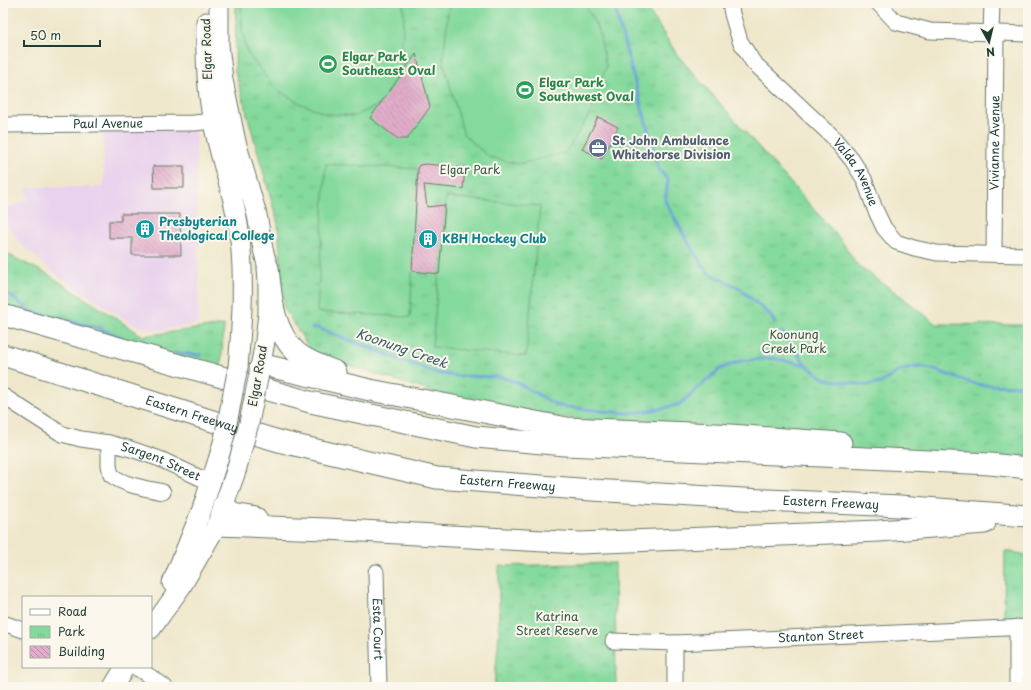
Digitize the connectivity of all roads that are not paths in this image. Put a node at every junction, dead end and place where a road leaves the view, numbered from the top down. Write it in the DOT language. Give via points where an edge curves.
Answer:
graph roads {
  1 [pos="206,3"];
  2 [pos="219,3"];
  3 [pos="730,3"];
  4 [pos="878,3"];
  5 [pos="992,3"];
  6 [pos="994,33"];
  7 [pos="1028,34"];
  8 [pos="231,117"];
  9 [pos="207,122"];
  10 [pos="3,126"];
  11 [pos="239,154"];
  12 [pos="236,212"];
  13 [pos="994,254"];
  14 [pos="1028,255"];
  15 [pos="268,268"];
  16 [pos="3,315"];
  17 [pos="3,355"];
  18 [pos="252,370"];
  19 [pos="395,394"];
  20 [pos="3,396"];
  21 [pos="110,443"];
  22 [pos="1028,460"];
  23 [pos="1028,468"];
  24 [pos="211,483"];
  25 [pos="162,492"];
  26 [pos="220,516"];
  27 [pos="1028,516"];
  28 [pos="1028,520"];
  29 [pos="376,572"];
  30 [pos="3,623"];
  31 [pos="1022,627"];
  32 [pos="152,628"];
  33 [pos="22,630"];
  34 [pos="613,642"];
  35 [pos="675,643"];
  36 [pos="124,668"];
  37 [pos="136,668"];
  38 [pos="112,687"];
  39 [pos="165,687"];
  40 [pos="379,687"];
  41 [pos="676,687"];
  42 [pos="1017,687"];
  1 -- 9 [label="main road, Elgar Road"];
  2 -- 8 [label="main road, Elgar Road" via="219,45"];
  3 -- 13 [label="street, Valda Avenue" via="740,41 753,62 832,136 852,160 864,179 884,228 896,242 937,253"];
  4 -- 6 [label="street" via="896,22 930,31"];
  5 -- 6 [label="street, Vivianne Avenue"];
  6 -- 7 [label="street"];
  6 -- 13 [label="street, Vivianne Avenue"];
  8 -- 9 [label="main road"];
  8 -- 11 [label="main road, Elgar Road"];
  9 -- 10 [label="street, Paul Avenue"];
  9 -- 12 [label="main road, Elgar Road" via="215,136"];
  11 -- 12 [label="main road, Elgar Road" via="238,175 242,203"];
  11 -- 15 [label="main road, Elgar Road" via="257,215"];
  12 -- 18 [label="main road, Elgar Road" via="243,282 241,328"];
  13 -- 14 [label="street, Valda Avenue"];
  15 -- 18 [label="main road, Elgar Road" via="265,341"];
  15 -- 19 [label="highway" via="275,315 284,335 298,353 317,365"];
  16 -- 23 [label="highway" via="310,402 476,437 566,445 990,464"];
  17 -- 27 [label="highway, Eastern Freeway" via="282,442 438,478 600,491 900,506"];
  18 -- 19 [label="highway" via="268,366"];
  18 -- 24 [label="main road, Elgar Road, bridge" via="233,397"];
  18 -- 26 [label="main road, Elgar Road, bridge" via="249,423"];
  19 -- 22 [label="highway" via="567,428 716,434 911,447"];
  20 -- 21 [label="street, Sargent Street" via="62,434"];
  21 -- 24 [label="street, Sargent Street" via="160,459"];
  21 -- 25 [label="street, Sargent Street" via="111,475 119,481"];
  24 -- 26 [label="main road"];
  24 -- 32 [label="main road, Elgar Road"];
  26 -- 28 [label="highway" via="326,529 580,543 871,531"];
  26 -- 32 [label="main road, Elgar Road" via="181,587"];
  29 -- 40 [label="street, Esta Court"];
  30 -- 33 [label="street"];
  31 -- 35 [label="street, Stanton Street"];
  31 -- 42 [label="street"];
  34 -- 35 [label="street, Stanton Street"];
  35 -- 41 [label="street"];
  36 -- 38 [label="main road"];
  37 -- 39 [label="street"];
}
